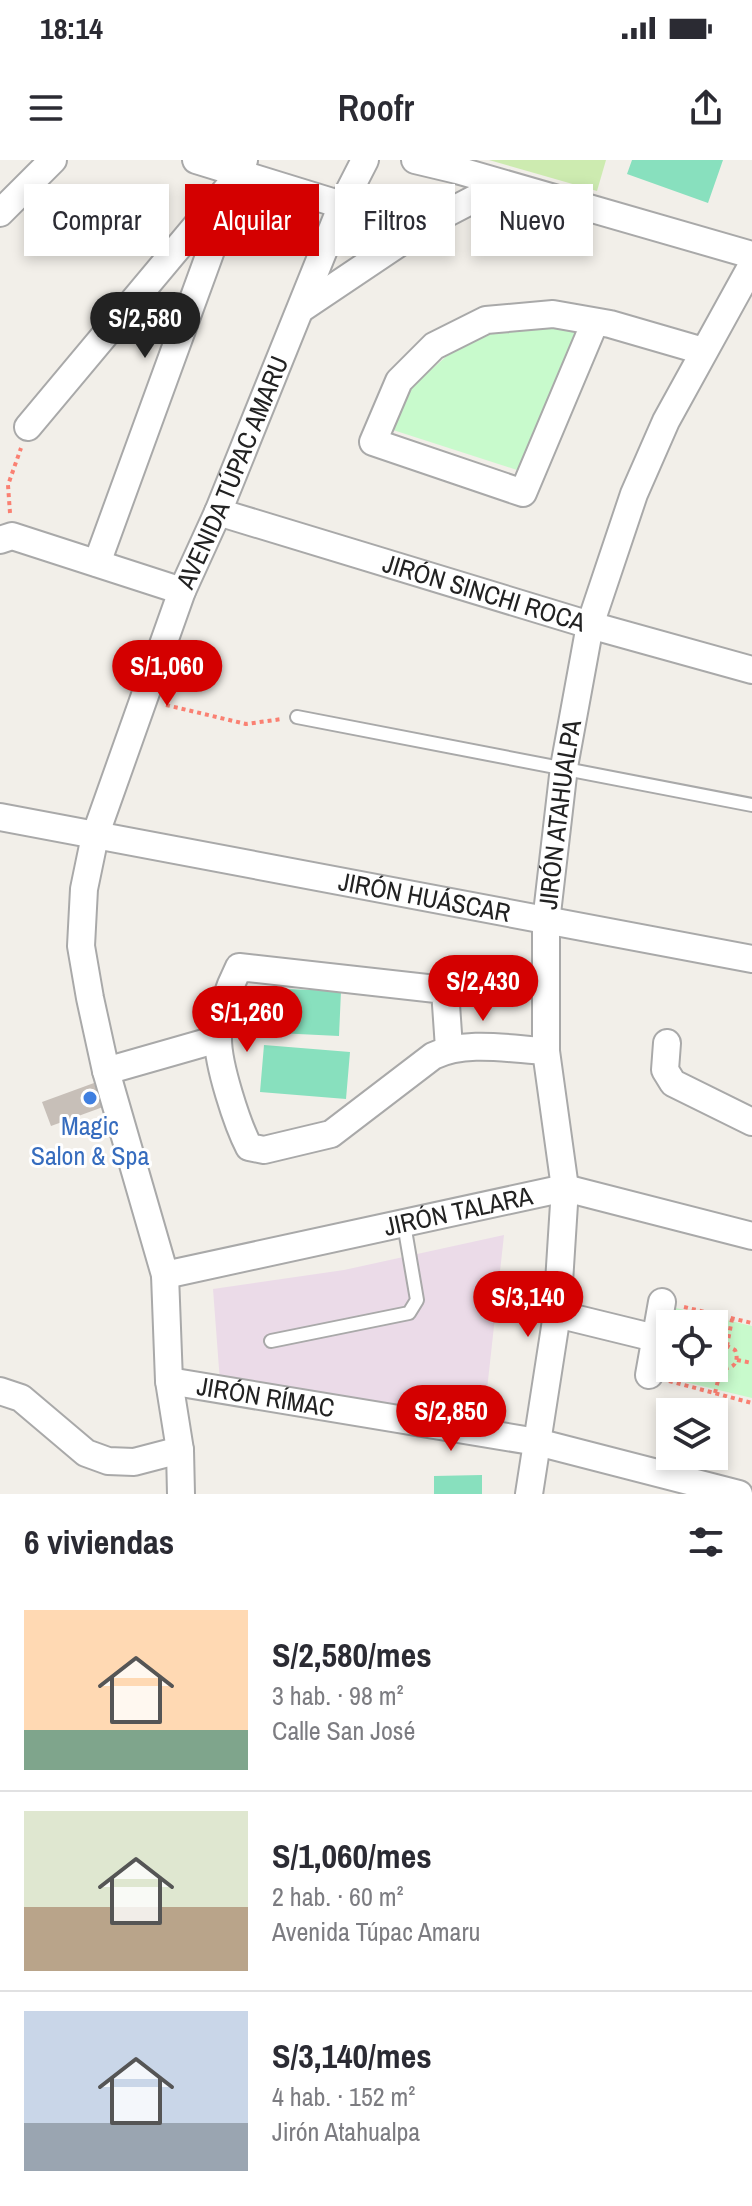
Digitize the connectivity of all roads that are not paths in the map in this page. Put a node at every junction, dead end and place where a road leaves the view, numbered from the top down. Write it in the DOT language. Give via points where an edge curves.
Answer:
graph roads {
  1 [pos="53,160"];
  2 [pos="196,160"];
  3 [pos="365,160"];
  4 [pos="415,160"];
  5 [pos="458,165"];
  6 [pos="242,167"];
  7 [pos="353,184"];
  8 [pos="503,184"];
  9 [pos="471,201"];
  10 [pos="335,202"];
  11 [pos="593,210"];
  12 [pos="0,213"];
  13 [pos="335,223"];
  14 [pos="752,255"];
  15 [pos="752,265"];
  16 [pos="301,309"];
  17 [pos="595,322"];
  18 [pos="703,351"];
  19 [pos="28,427"];
  20 [pos="218,512"];
  21 [pos="6,538"];
  22 [pos="97,563"];
  23 [pos="182,591"];
  24 [pos="590,625"];
  25 [pos="752,670"];
  26 [pos="297,717"];
  27 [pos="564,767"];
  28 [pos="752,805"];
  29 [pos="0,817"];
  30 [pos="95,836"];
  31 [pos="546,922"];
  32 [pos="752,959"];
  33 [pos="218,1039"];
  34 [pos="667,1043"];
  35 [pos="449,1048"];
  36 [pos="546,1051"];
  37 [pos="106,1071"];
  38 [pos="752,1122"];
  39 [pos="565,1188"];
  40 [pos="404,1224"];
  41 [pos="752,1236"];
  42 [pos="165,1275"];
  43 [pos="662,1302"];
  44 [pos="557,1314"];
  45 [pos="655,1338"];
  46 [pos="271,1341"];
  47 [pos="649,1375"];
  48 [pos="169,1381"];
  49 [pos="0,1391"];
  50 [pos="537,1442"];
  51 [pos="180,1450"];
  52 [pos="181,1494"];
  53 [pos="529,1494"];
  54 [pos="739,1494"];
  1 -- 12 [label="street"];
  2 -- 6 [label="street"];
  3 -- 7 [label="street, AVENIDA TÚPAC AMARU"];
  4 -- 5 [label="street"];
  5 -- 8 [label="street"];
  6 -- 10 [label="street"];
  6 -- 19 [label="street"];
  6 -- 22 [label="street"];
  9 -- 16 [label="street"];
  11 -- 14 [label="street"];
  13 -- 16 [label="street, AVENIDA TÚPAC AMARU"];
  15 -- 18 [label="street, JIRÓN ATAHUALPA"];
  16 -- 20 [label="street, AVENIDA TÚPAC AMARU"];
  17 -- 17 [label="street" via="553,314 486,320 434,346 399,381 373,442 523,493"];
  17 -- 18 [label="street"];
  18 -- 24 [label="street, JIRÓN ATAHUALPA" via="634,494"];
  20 -- 23 [label="street, AVENIDA TÚPAC AMARU"];
  20 -- 24 [label="street, JIRÓN SINCHI ROCA"];
  21 -- 22 [label="street"];
  22 -- 23 [label="street"];
  23 -- 30 [label="street, AVENIDA TÚPAC AMARU"];
  24 -- 25 [label="street, JIRÓN SINCHI ROCA"];
  24 -- 27 [label="street, JIRÓN ATAHUALPA"];
  26 -- 27 [label="lane"];
  27 -- 28 [label="lane"];
  27 -- 31 [label="street, JIRÓN ATAHUALPA"];
  29 -- 30 [label="street, JIRÓN HUÁSCAR"];
  30 -- 31 [label="street, JIRÓN HUÁSCAR"];
  30 -- 37 [label="street, AVENIDA TÚPAC AMARU" via="84,889 81,946"];
  31 -- 32 [label="street, JIRÓN HUÁSCAR"];
  31 -- 36 [label="street, JIRÓN ATAHUALPA"];
  33 -- 35 [label="street" via="239,967 445,990"];
  33 -- 35 [label="street" via="240,1128 249,1147 264,1150 331,1134"];
  33 -- 37 [label="street"];
  34 -- 38 [label="street" via="665,1070 673,1083"];
  35 -- 36 [label="street"];
  36 -- 39 [label="street, JIRÓN ATAHUALPA"];
  37 -- 42 [label="street, AVENIDA TÚPAC AMARU"];
  39 -- 40 [label="street, JIRÓN TALARA"];
  39 -- 41 [label="street, JIRÓN TALARA"];
  39 -- 44 [label="street, JIRÓN ATAHUALPA"];
  40 -- 42 [label="street, JIRÓN TALARA"];
  40 -- 46 [label="lane" via="417,1300 409,1313"];
  42 -- 48 [label="street, AVENIDA TÚPAC AMARU"];
  43 -- 45 [label="street"];
  44 -- 45 [label="street"];
  44 -- 50 [label="street, JIRÓN ATAHUALPA"];
  45 -- 47 [label="street"];
  48 -- 50 [label="street, JIRÓN RÍMAC"];
  48 -- 51 [label="street, AVENIDA TÚPAC AMARU"];
  49 -- 51 [label="street" via="21,1398 86,1453 108,1461 134,1462"];
  50 -- 53 [label="street, JIRÓN ATAHUALPA"];
  50 -- 54 [label="street, JIRÓN RÍMAC"];
  51 -- 52 [label="street, AVENIDA TÚPAC AMARU"];
}
